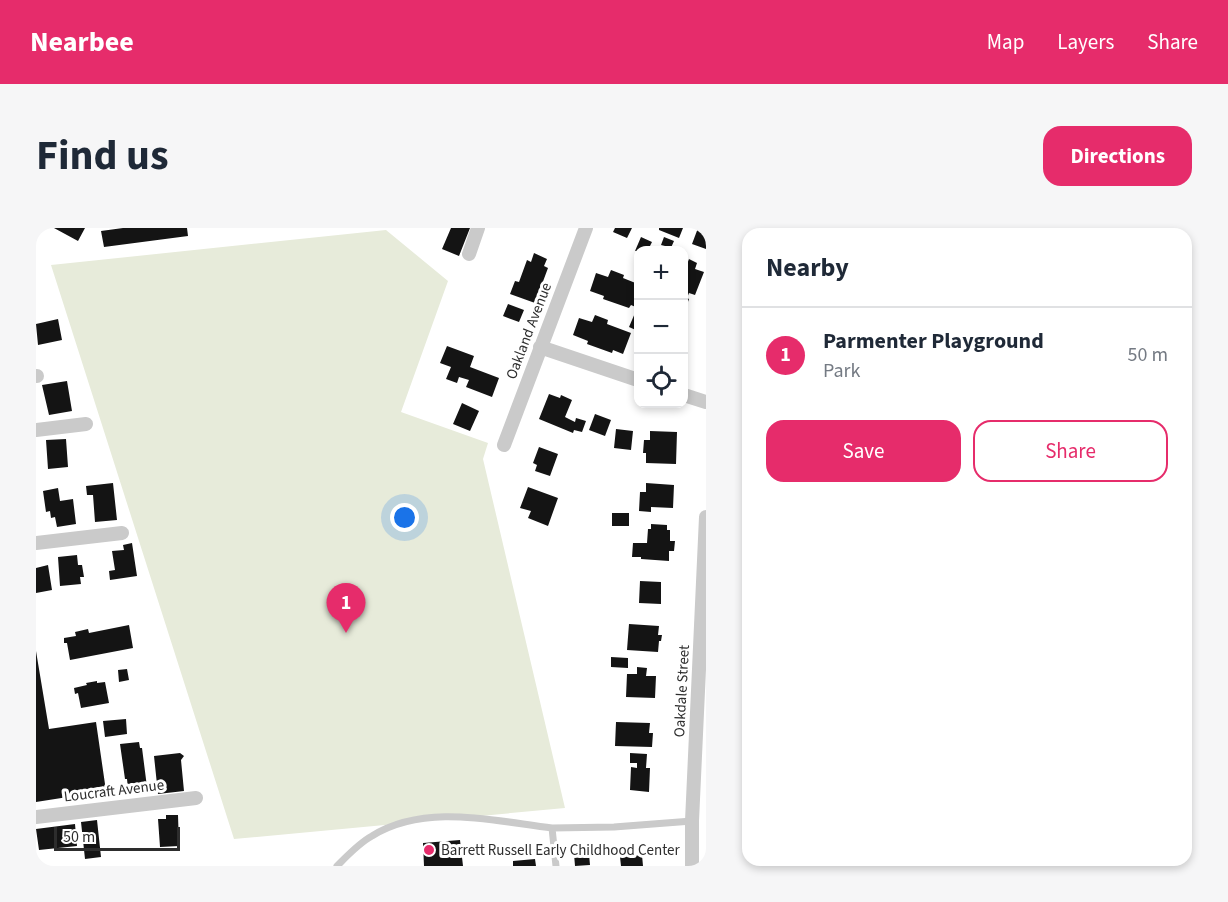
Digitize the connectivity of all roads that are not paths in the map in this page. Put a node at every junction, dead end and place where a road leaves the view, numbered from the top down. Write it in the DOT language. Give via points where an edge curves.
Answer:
graph roads {
  1 [pos="478,228"];
  2 [pos="586,228"];
  3 [pos="469,254"];
  4 [pos="540,347"];
  5 [pos="634,378"];
  6 [pos="688,396"];
  7 [pos="706,402"];
  8 [pos="86,424"];
  9 [pos="36,430"];
  10 [pos="504,445"];
  11 [pos="706,517"];
  12 [pos="122,533"];
  13 [pos="36,543"];
  14 [pos="196,798"];
  15 [pos="36,817"];
  16 [pos="692,821"];
  17 [pos="552,828"];
  18 [pos="337,866"];
  19 [pos="556,866"];
  20 [pos="692,866"];
  1 -- 3 [label="street"];
  2 -- 4 [label="street, Oakland Avenue"];
  4 -- 5 [label="street"];
  4 -- 10 [label="street, Oakland Avenue"];
  6 -- 7 [label="street"];
  8 -- 9 [label="street"];
  11 -- 16 [label="street, Oakdale Street"];
  12 -- 13 [label="street"];
  14 -- 15 [label="street, Loucraft Avenue"];
  16 -- 17 [label="lane"];
  16 -- 20 [label="street, Oakdale Street"];
  17 -- 18 [label="lane" via="458,816 417,820 370,836"];
  17 -- 19 [label="lane"];
}
